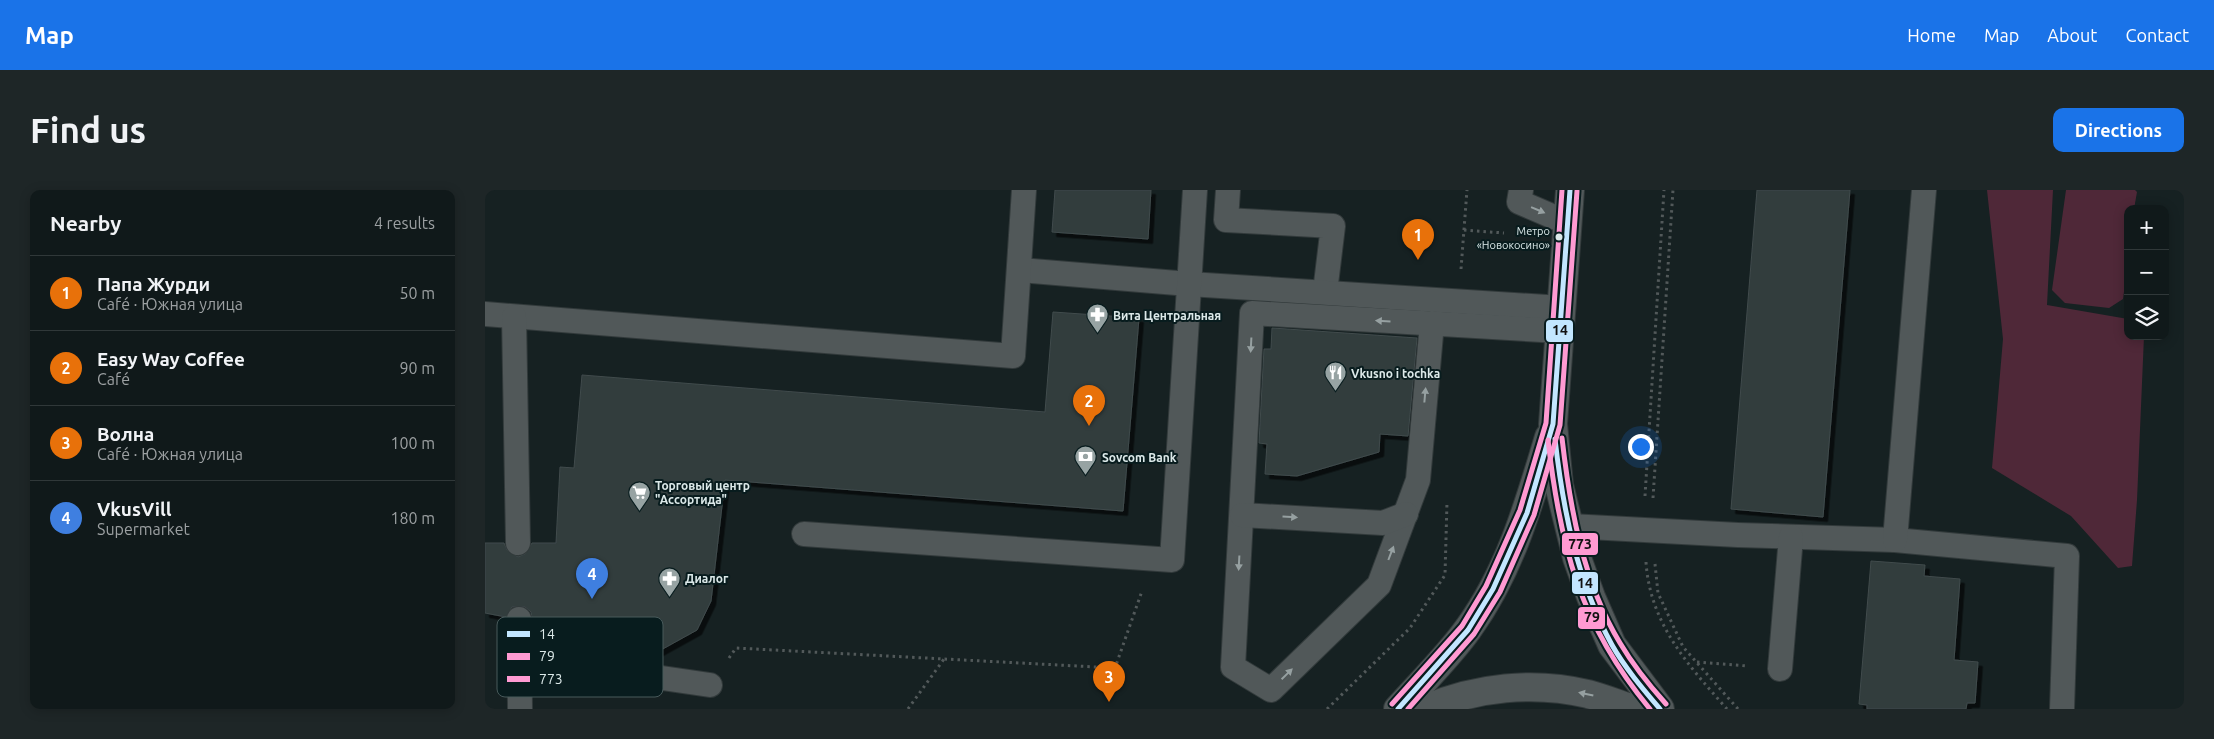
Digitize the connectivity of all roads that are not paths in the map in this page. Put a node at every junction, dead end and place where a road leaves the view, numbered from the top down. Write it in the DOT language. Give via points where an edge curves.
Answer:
graph roads {
  1 [pos="1024,190"];
  2 [pos="1195,190"];
  3 [pos="1228,190"];
  4 [pos="1521,190"];
  5 [pos="1570,190"];
  6 [pos="1924,190"];
  7 [pos="1568,223"];
  8 [pos="1020,270"];
  9 [pos="1189,284"];
  10 [pos="1325,292"];
  11 [pos="485,314"];
  12 [pos="514,317"];
  13 [pos="1561,319"];
  14 [pos="1432,323"];
  15 [pos="1553,424"];
  16 [pos="1405,514"];
  17 [pos="1242,515"];
  18 [pos="1570,526"];
  19 [pos="803,534"];
  20 [pos="1791,537"];
  21 [pos="1895,540"];
  22 [pos="518,543"];
  23 [pos="1780,669"];
  24 [pos="663,678"];
  25 [pos="710,685"];
  26 [pos="1398,709"];
  27 [pos="1425,709"];
  28 [pos="1633,709"];
  29 [pos="1660,709"];
  30 [pos="2062,709"];
  1 -- 8 [label="lane"];
  2 -- 9 [label="lane"];
  3 -- 10 [label="lane" via="1226,220 1333,226"];
  4 -- 7 [label="lane, one-way" via="1519,202"];
  5 -- 7 [label="street"];
  6 -- 21 [label="lane"];
  7 -- 13 [label="street"];
  8 -- 9 [label="lane"];
  8 -- 12 [label="lane" via="1013,356"];
  9 -- 10 [label="lane"];
  9 -- 19 [label="lane" via="1172,560"];
  10 -- 13 [label="lane" via="1459,300"];
  11 -- 12 [label="lane"];
  12 -- 22 [label="lane"];
  13 -- 14 [label="lane"];
  13 -- 15 [label="street"];
  16 -- 14 [label="lane, one-way" via="1418,480"];
  14 -- 17 [label="lane, one-way" via="1253,314"];
  15 -- 18 [label="street" via="1559,484"];
  15 -- 26 [label="street" via="1527,513 1493,589 1468,630"];
  17 -- 16 [label="lane, one-way" via="1383,523"];
  17 -- 16 [label="lane, one-way" via="1233,667 1271,690 1379,585"];
  18 -- 20 [label="lane"];
  18 -- 29 [label="street" via="1577,558 1612,645"];
  20 -- 21 [label="lane"];
  20 -- 23 [label="lane"];
  21 -- 30 [label="lane" via="2067,556"];
  24 -- 25 [label="lane"];
  28 -- 27 [label="street, one-way" via="1589,694 1535,686 1481,692"];
}
